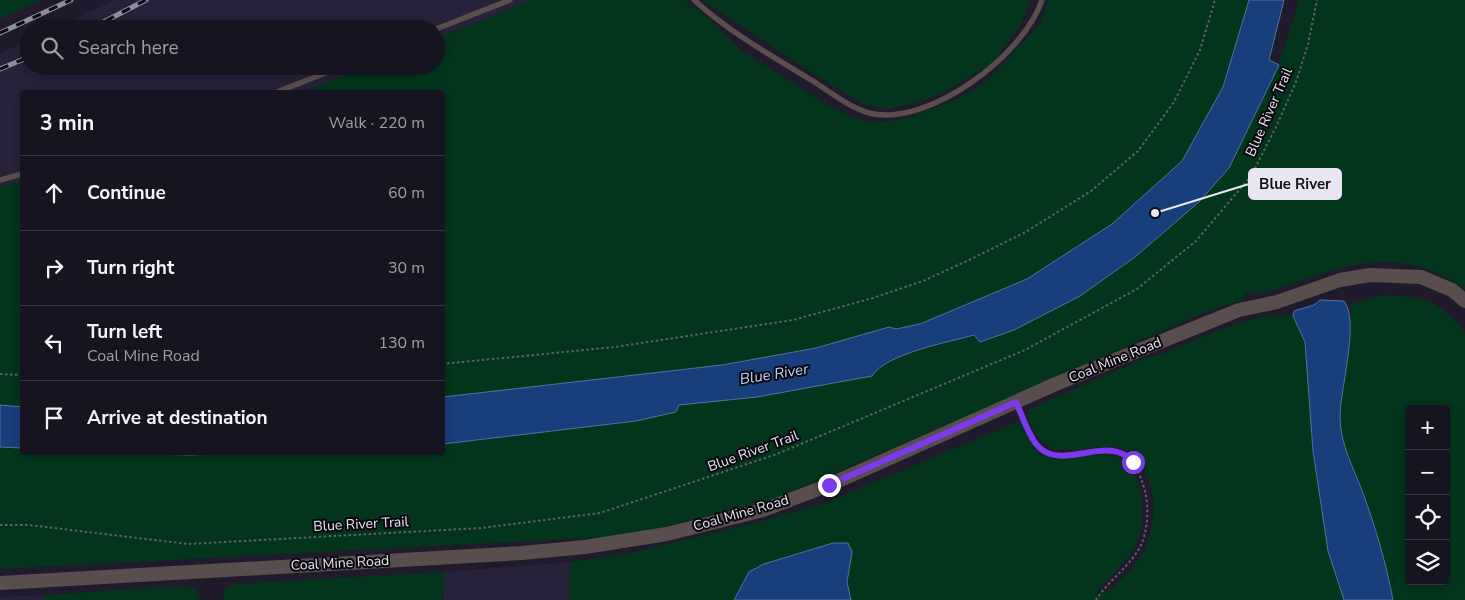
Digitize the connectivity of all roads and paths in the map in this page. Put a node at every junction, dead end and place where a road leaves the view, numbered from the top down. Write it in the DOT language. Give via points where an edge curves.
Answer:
graph roads {
  1 [pos="510,0"];
  2 [pos="694,0"];
  3 [pos="1042,0"];
  4 [pos="1215,0"];
  5 [pos="1316,0"];
  6 [pos="445,25"];
  7 [pos="320,75"];
  8 [pos="282,90"];
  9 [pos="20,175"];
  10 [pos="0,180"];
  11 [pos="1465,301"];
  12 [pos="445,364"];
  13 [pos="0,374"];
  14 [pos="20,375"];
  15 [pos="1016,402"];
  16 [pos="0,525"];
  17 [pos="0,583"];
  18 [pos="1096,600"];
  1 -- 6 [label="lane"];
  2 -- 3 [label="lane" via="722,22 854,107 869,113 892,114 930,104 987,72 1028,29"];
  4 -- 12 [label="path" via="1200,50 1174,102 1138,151 1091,191 1024,233 970,260 873,298 793,320 615,347"];
  5 -- 16 [label="path, Blue River Trail" via="1308,44 1296,82 1272,135 1251,176 1196,241 1137,288 1025,350 777,454 600,513 481,528 188,544 29,525"];
  7 -- 8 [label="lane"];
  9 -- 10 [label="lane"];
  11 -- 15 [label="street, Coal Mine Road" via="1452,290 1421,277 1370,275 1340,280 1277,302 1239,310"];
  13 -- 14 [label="path"];
  15 -- 17 [label="street, Coal Mine Road" via="763,510 666,534 522,554"];
  15 -- 18 [label="path" via="1036,444 1044,450 1063,456 1118,452 1133,462 1140,475 1147,498 1144,536 1140,547"];
}
